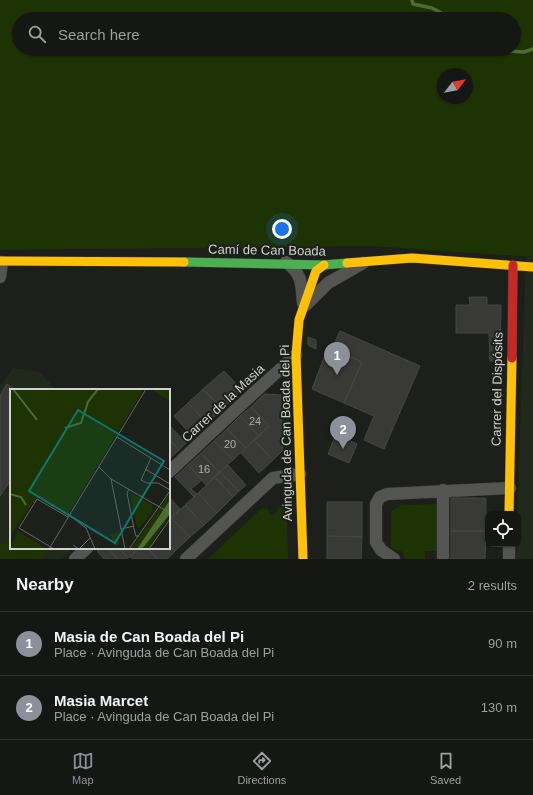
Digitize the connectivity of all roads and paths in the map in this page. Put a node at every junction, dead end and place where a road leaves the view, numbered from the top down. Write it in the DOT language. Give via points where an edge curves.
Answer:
graph roads {
  1 [pos="1,262"];
  2 [pos="286,262"];
  3 [pos="364,263"];
  4 [pos="324,265"];
  5 [pos="513,265"];
  6 [pos="533,267"];
  7 [pos="0,277"];
  8 [pos="328,283"];
  9 [pos="304,307"];
  10 [pos="296,355"];
  11 [pos="170,471"];
  12 [pos="300,474"];
  13 [pos="510,488"];
  14 [pos="443,490"];
  15 [pos="509,511"];
  16 [pos="509,547"];
  17 [pos="88,552"];
  18 [pos="75,559"];
  19 [pos="186,559"];
  20 [pos="303,559"];
  21 [pos="394,559"];
  22 [pos="443,559"];
  23 [pos="509,559"];
  1 -- 2 [label="street, Camí de Can Boada"];
  1 -- 7 [label="street"];
  2 -- 4 [label="street, Camí de Can Boada"];
  2 -- 9 [label="street" via="301,278"];
  3 -- 4 [label="street, Camí de Can Boada"];
  3 -- 5 [label="street, Camí de Can Boada" via="412,258"];
  3 -- 8 [label="street"];
  4 -- 8 [label="street" via="329,271"];
  4 -- 9 [label="street, Avinguda de Can Boada del Pi" via="316,271"];
  5 -- 6 [label="street, Camí de Can Boada"];
  5 -- 13 [label="street, Carrer del Dispósits"];
  8 -- 9 [label="street"];
  9 -- 10 [label="street, Avinguda de Can Boada del Pi" via="299,320"];
  10 -- 11 [label="street, Carrer de la Masia"];
  10 -- 12 [label="street, Avinguda de Can Boada del Pi"];
  12 -- 19 [label="street" via="273,478"];
  12 -- 20 [label="street, Avinguda de Can Boada del Pi"];
  13 -- 14 [label="street"];
  13 -- 15 [label="street, Carrer del Dispósits"];
  14 -- 21 [label="street" via="387,494 380,497 376,504 376,542 380,550"];
  14 -- 22 [label="street"];
  16 -- 23 [label="street"];
  17 -- 18 [label="street"];
}
